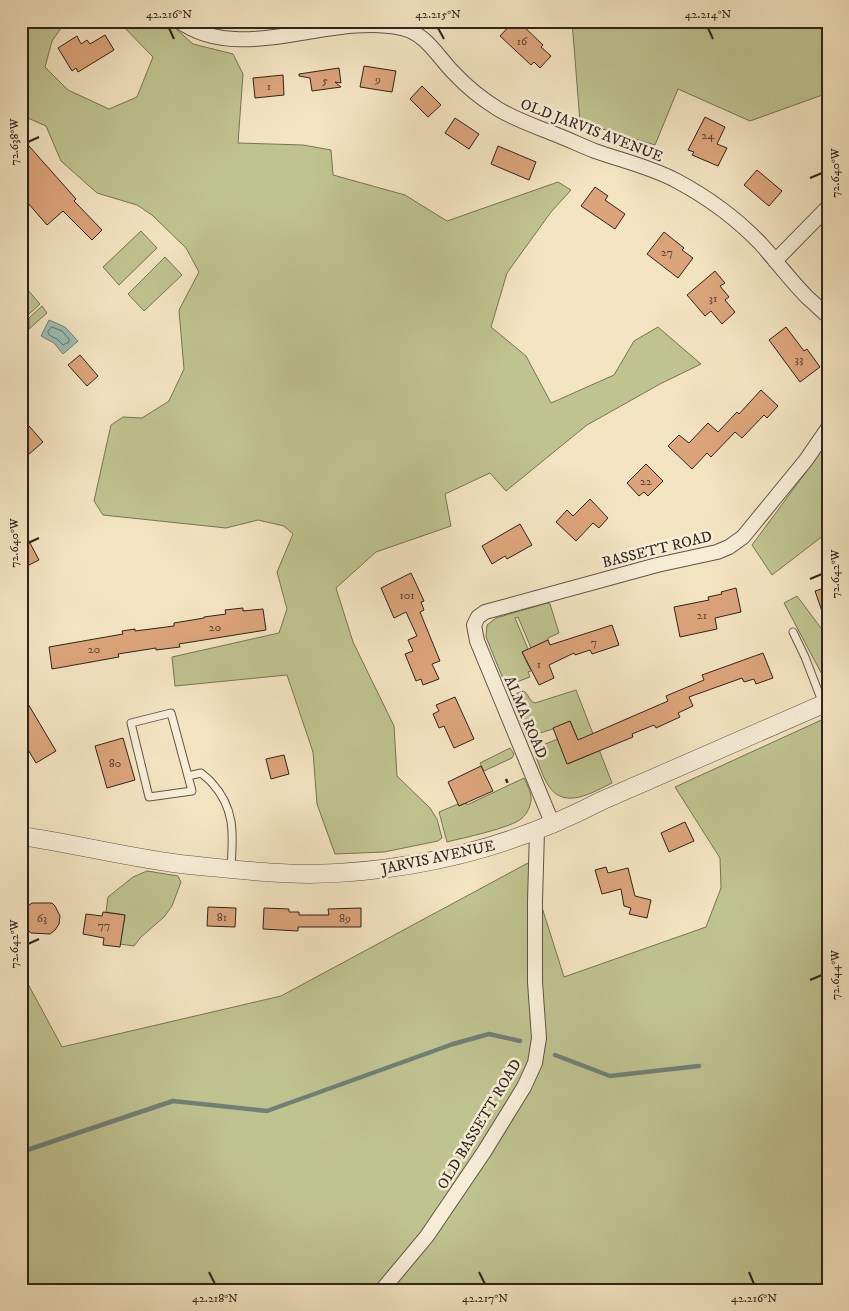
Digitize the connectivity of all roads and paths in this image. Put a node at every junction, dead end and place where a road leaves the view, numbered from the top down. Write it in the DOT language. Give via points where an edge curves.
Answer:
graph roads {
  1 [pos="179,21"];
  2 [pos="416,21"];
  3 [pos="422,37"];
  4 [pos="828,207"];
  5 [pos="775,261"];
  6 [pos="828,316"];
  7 [pos="828,428"];
  8 [pos="476,620"];
  9 [pos="793,632"];
  10 [pos="826,703"];
  11 [pos="188,776"];
  12 [pos="506,779"];
  13 [pos="508,784"];
  14 [pos="554,824"];
  15 [pos="537,831"];
  16 [pos="21,836"];
  17 [pos="231,868"];
  18 [pos="382,1290"];
  1 -- 3 [label="street, OLD JARVIS AVENUE" via="199,32 224,38 252,38 376,24 410,30"];
  2 -- 3 [label="street"];
  3 -- 5 [label="street, OLD JARVIS AVENUE" via="463,82 500,110 540,129 676,180 727,213"];
  4 -- 5 [label="street"];
  5 -- 6 [label="street, OLD JARVIS AVENUE"];
  7 -- 8 [label="street, BASSETT ROAD" via="743,537 729,547 496,608 481,614"];
  8 -- 14 [label="street, ALMA ROAD" via="474,628 478,641"];
  9 -- 10 [label="lane"];
  10 -- 14 [label="street, JARVIS AVENUE"];
  11 -- 11 [label="lane" via="192,791 149,797 131,723 171,713"];
  11 -- 17 [label="lane" via="201,773 224,800 234,833"];
  12 -- 13 [label="path"];
  14 -- 15 [label="street, JARVIS AVENUE"];
  15 -- 17 [label="street, JARVIS AVENUE" via="453,856 372,870 308,874"];
  15 -- 18 [label="street, OLD BASSETT ROAD" via="534,901 539,1038 535,1063 484,1152 427,1236"];
  16 -- 17 [label="street, JARVIS AVENUE" via="188,865"];
}
